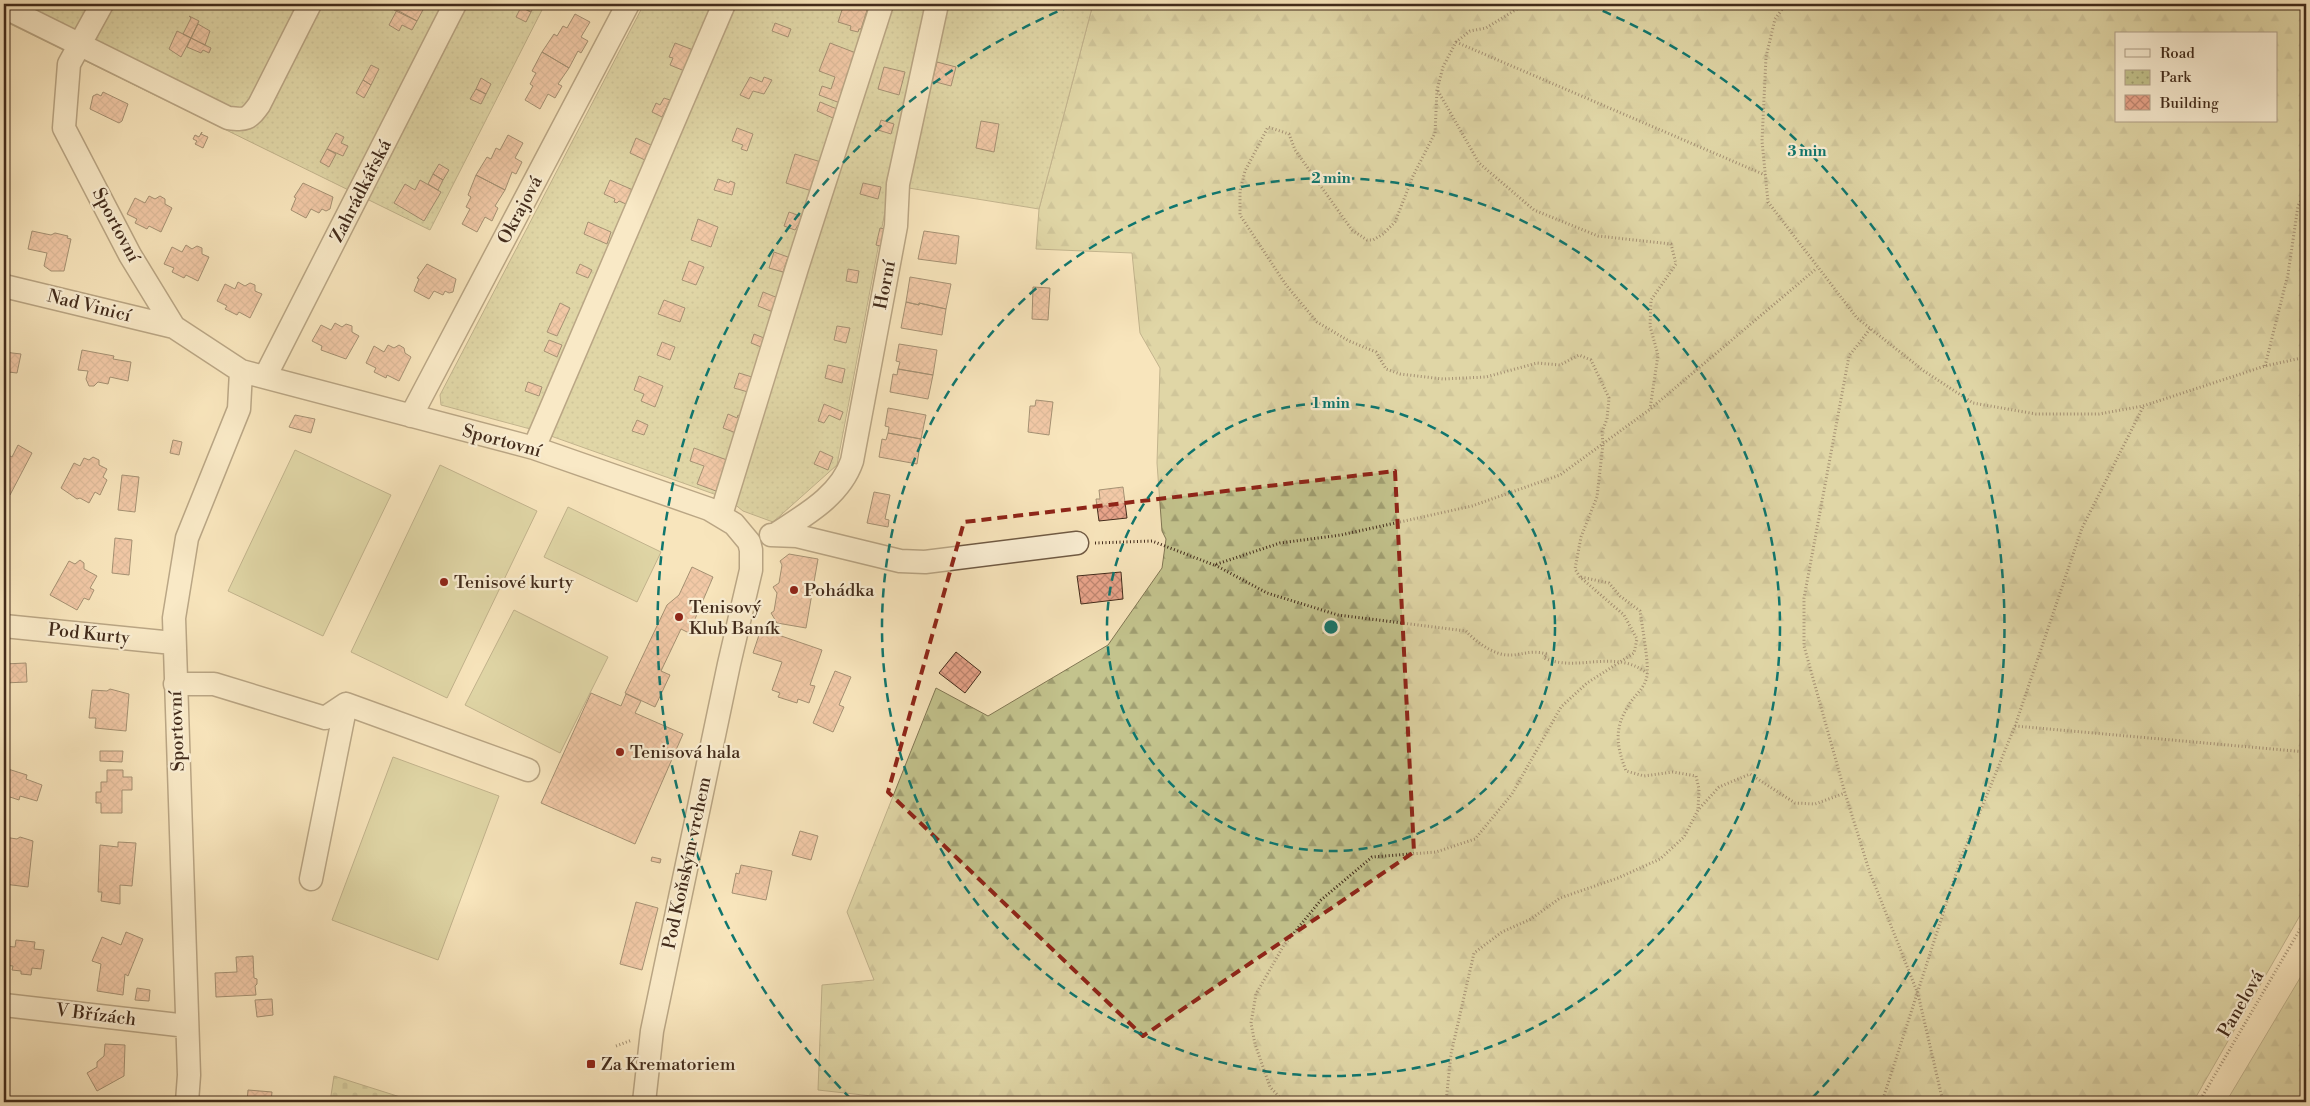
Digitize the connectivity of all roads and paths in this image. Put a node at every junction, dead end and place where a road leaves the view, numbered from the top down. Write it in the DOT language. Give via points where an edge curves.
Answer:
graph roads {
  1 [pos="102,4"];
  2 [pos="310,4"];
  3 [pos="455,4"];
  4 [pos="628,4"];
  5 [pos="724,4"];
  6 [pos="882,4"];
  7 [pos="937,4"];
  8 [pos="1525,4"];
  9 [pos="1786,4"];
  10 [pos="4,7"];
  11 [pos="1456,42"];
  12 [pos="81,44"];
  13 [pos="1437,90"];
  14 [pos="1766,175"];
  15 [pos="2306,191"];
  16 [pos="1817,268"];
  17 [pos="4,286"];
  18 [pos="174,326"];
  19 [pos="1870,329"];
  20 [pos="2306,357"];
  21 [pos="2265,366"];
  22 [pos="241,371"];
  23 [pos="265,377"];
  24 [pos="2143,406"];
  25 [pos="1650,410"];
  26 [pos="411,416"];
  27 [pos="1603,444"];
  28 [pos="534,448"];
  29 [pos="722,515"];
  30 [pos="776,534"];
  31 [pos="749,542"];
  32 [pos="1077,543"];
  33 [pos="1214,565"];
  34 [pos="1580,577"];
  35 [pos="4,626"];
  36 [pos="173,643"];
  37 [pos="1623,660"];
  38 [pos="1647,673"];
  39 [pos="175,684"];
  40 [pos="346,704"];
  41 [pos="2015,726"];
  42 [pos="2306,752"];
  43 [pos="528,770"];
  44 [pos="1845,793"];
  45 [pos="1698,810"];
  46 [pos="312,878"];
  47 [pos="2306,919"];
  48 [pos="1918,994"];
  49 [pos="4,1005"];
  50 [pos="188,1026"];
  51 [pos="187,1102"];
  52 [pos="644,1102"];
  53 [pos="1284,1102"];
  54 [pos="1446,1102"];
  55 [pos="1882,1102"];
  56 [pos="1943,1102"];
  57 [pos="2199,1102"];
  1 -- 12 [label="street, Sportovní"];
  2 -- 12 [label="street" via="259,105 244,120 228,118"];
  3 -- 23 [label="street, Zahrádkářská"];
  4 -- 26 [label="street, Okrajová"];
  5 -- 28 [label="street"];
  6 -- 29 [label="street"];
  7 -- 30 [label="street, Horní" via="898,184 896,226 852,461 838,487"];
  8 -- 11 [label="path" via="1486,28 1470,30"];
  9 -- 14 [label="path" via="1774,19 1766,57 1762,140"];
  10 -- 12 [label="street"];
  11 -- 13 [label="path" via="1443,67"];
  11 -- 14 [label="path"];
  12 -- 18 [label="street, Sportovní" via="70,64 64,128 130,254"];
  13 -- 25 [label="path" via="1479,163 1534,210 1598,236 1671,244 1676,264 1651,300 1650,326 1658,356"];
  13 -- 27 [label="path" via="1435,133 1395,222 1383,234 1367,240 1352,230 1295,150 1289,134 1268,127 1245,171 1240,191 1240,215 1286,285 1317,322 1376,352 1386,369 1400,374 1443,379 1486,377 1538,363 1560,365 1579,355 1592,360 1609,398 1602,432"];
  14 -- 16 [label="path" via="1768,202"];
  15 -- 21 [label="path" via="2298,206 2288,274"];
  16 -- 19 [label="path" via="1856,318"];
  16 -- 25 [label="path"];
  17 -- 18 [label="street, Nad Vinicí"];
  18 -- 22 [label="street, Sportovní"];
  19 -- 24 [label="path" via="1924,371 1973,403 2036,414 2098,414"];
  19 -- 44 [label="path" via="1849,356 1804,598 1804,646"];
  20 -- 21 [label="path"];
  21 -- 24 [label="path"];
  22 -- 23 [label="street, Sportovní"];
  22 -- 36 [label="street, Sportovní" via="239,409 187,538"];
  23 -- 26 [label="street, Sportovní"];
  24 -- 41 [label="path" via="2082,528"];
  25 -- 27 [label="path"];
  26 -- 28 [label="street, Sportovní"];
  27 -- 33 [label="path" via="1560,475 1472,506 1341,535 1280,544"];
  27 -- 34 [label="path" via="1597,497 1581,538 1575,569"];
  28 -- 29 [label="street, Sportovní"];
  29 -- 31 [label="street, Sportovní"];
  30 -- 31 [label="street"];
  30 -- 32 [label="street" via="819,540 900,561 925,562"];
  31 -- 52 [label="street, Pod Koňským vrchem" via="751,570 652,1031"];
  32 -- 33 [label="path" via="1152,541"];
  33 -- 37 [label="path" via="1267,592 1338,616 1466,631 1475,641 1506,655 1534,650 1547,654 1544,658 1554,663"];
  34 -- 37 [label="path" via="1624,615 1637,639 1634,653"];
  34 -- 38 [label="path" via="1609,583 1640,611"];
  35 -- 36 [label="street, Pod Kurty"];
  36 -- 39 [label="street, Sportovní"];
  37 -- 38 [label="path"];
  37 -- 53 [label="path" via="1587,683 1561,707 1512,794 1475,839 1436,852 1372,857 1321,900 1284,945 1256,994 1251,1023 1270,1087"];
  38 -- 45 [label="path" via="1642,691 1629,704 1620,723 1617,746 1626,771 1644,776 1673,772 1696,776"];
  39 -- 40 [label="street" via="214,684 325,718"];
  39 -- 50 [label="street, Sportovní"];
  40 -- 43 [label="street"];
  40 -- 46 [label="street"];
  41 -- 42 [label="path"];
  41 -- 48 [label="path" via="1961,858"];
  44 -- 45 [label="path" via="1815,804 1795,803 1750,774 1719,787"];
  44 -- 48 [label="path" via="1870,873"];
  45 -- 54 [label="path" via="1684,837 1660,859 1560,898 1531,919 1502,932 1474,953 1450,1054"];
  47 -- 57 [label="path, Panelová"];
  48 -- 55 [label="path"];
  48 -- 56 [label="path"];
  49 -- 50 [label="street, V Břízách"];
  50 -- 51 [label="street, Sportovní"];
}
